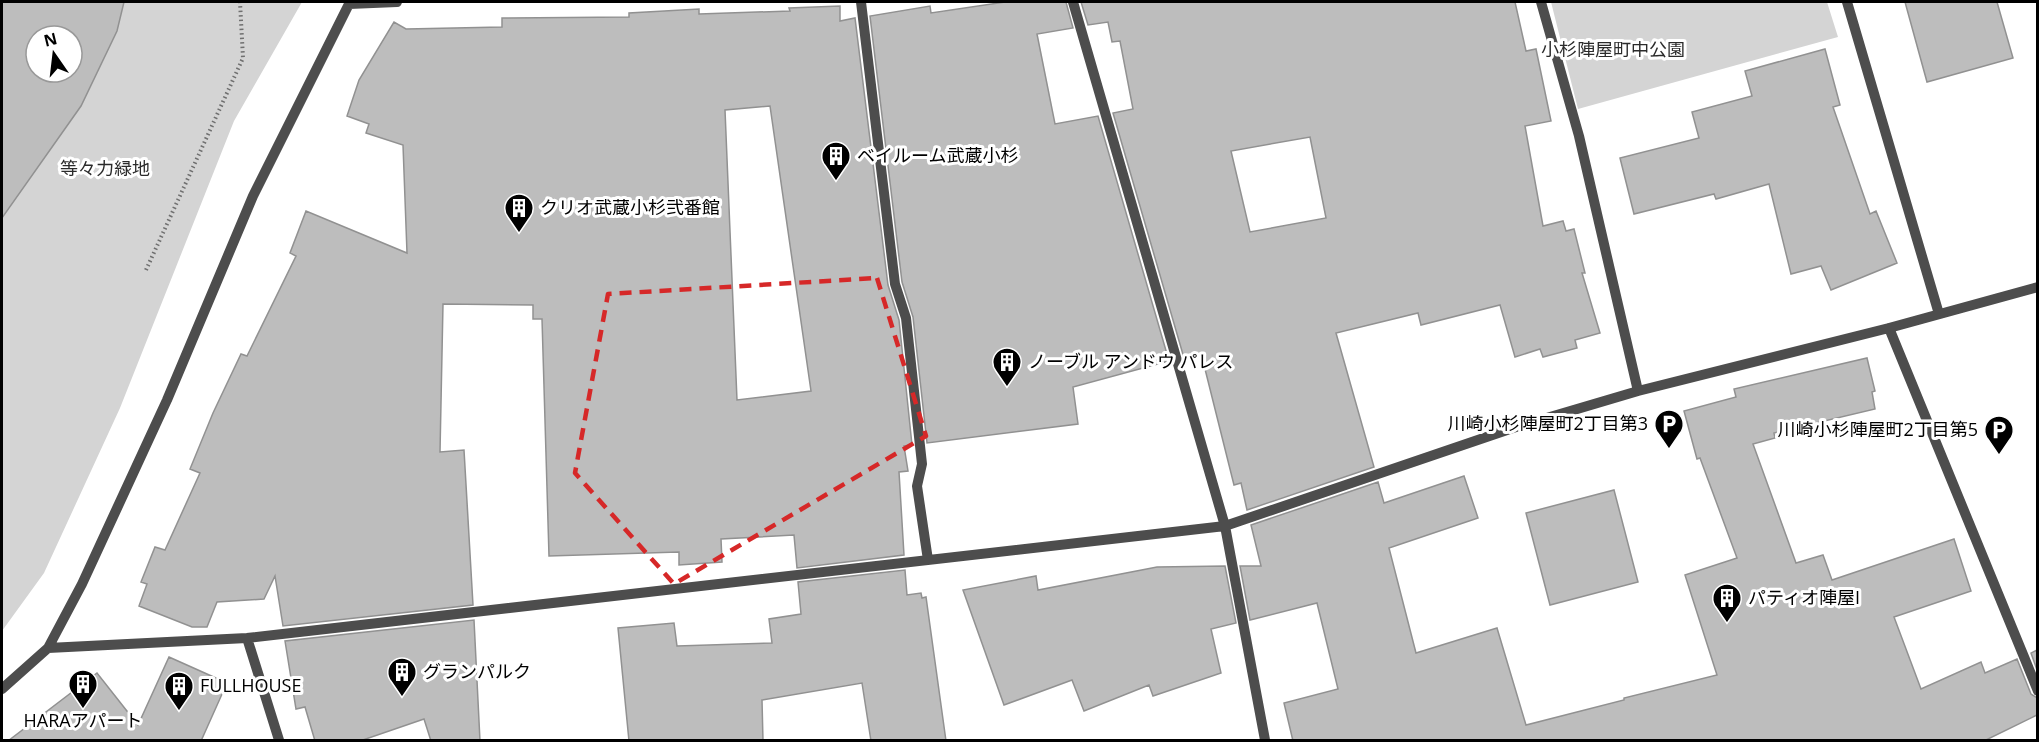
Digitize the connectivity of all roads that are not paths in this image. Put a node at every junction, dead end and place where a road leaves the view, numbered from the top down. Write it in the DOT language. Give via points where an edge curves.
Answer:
graph roads {
  1 [pos="397,2"];
  2 [pos="861,2"];
  3 [pos="1074,2"];
  4 [pos="1541,2"];
  5 [pos="1847,2"];
  6 [pos="349,3"];
  7 [pos="2037,286"];
  8 [pos="1939,314"];
  9 [pos="1889,328"];
  10 [pos="1638,391"];
  11 [pos="1225,526"];
  12 [pos="928,560"];
  13 [pos="247,638"];
  14 [pos="48,648"];
  15 [pos="2,689"];
  16 [pos="2037,691"];
  17 [pos="279,741"];
  18 [pos="1265,741"];
  1 -- 6 [label="street"];
  2 -- 12 [label="street" via="895,284 906,318 922,464 916,486"];
  3 -- 11 [label="street"];
  4 -- 10 [label="street" via="1579,136"];
  5 -- 8 [label="street"];
  6 -- 14 [label="street" via="253,196 167,400"];
  7 -- 8 [label="street"];
  8 -- 9 [label="street"];
  9 -- 10 [label="street"];
  9 -- 16 [label="street"];
  10 -- 11 [label="street" via="1513,428"];
  11 -- 12 [label="street"];
  11 -- 18 [label="street"];
  12 -- 13 [label="street"];
  13 -- 14 [label="street"];
  13 -- 17 [label="street"];
  14 -- 15 [label="street"];
}
